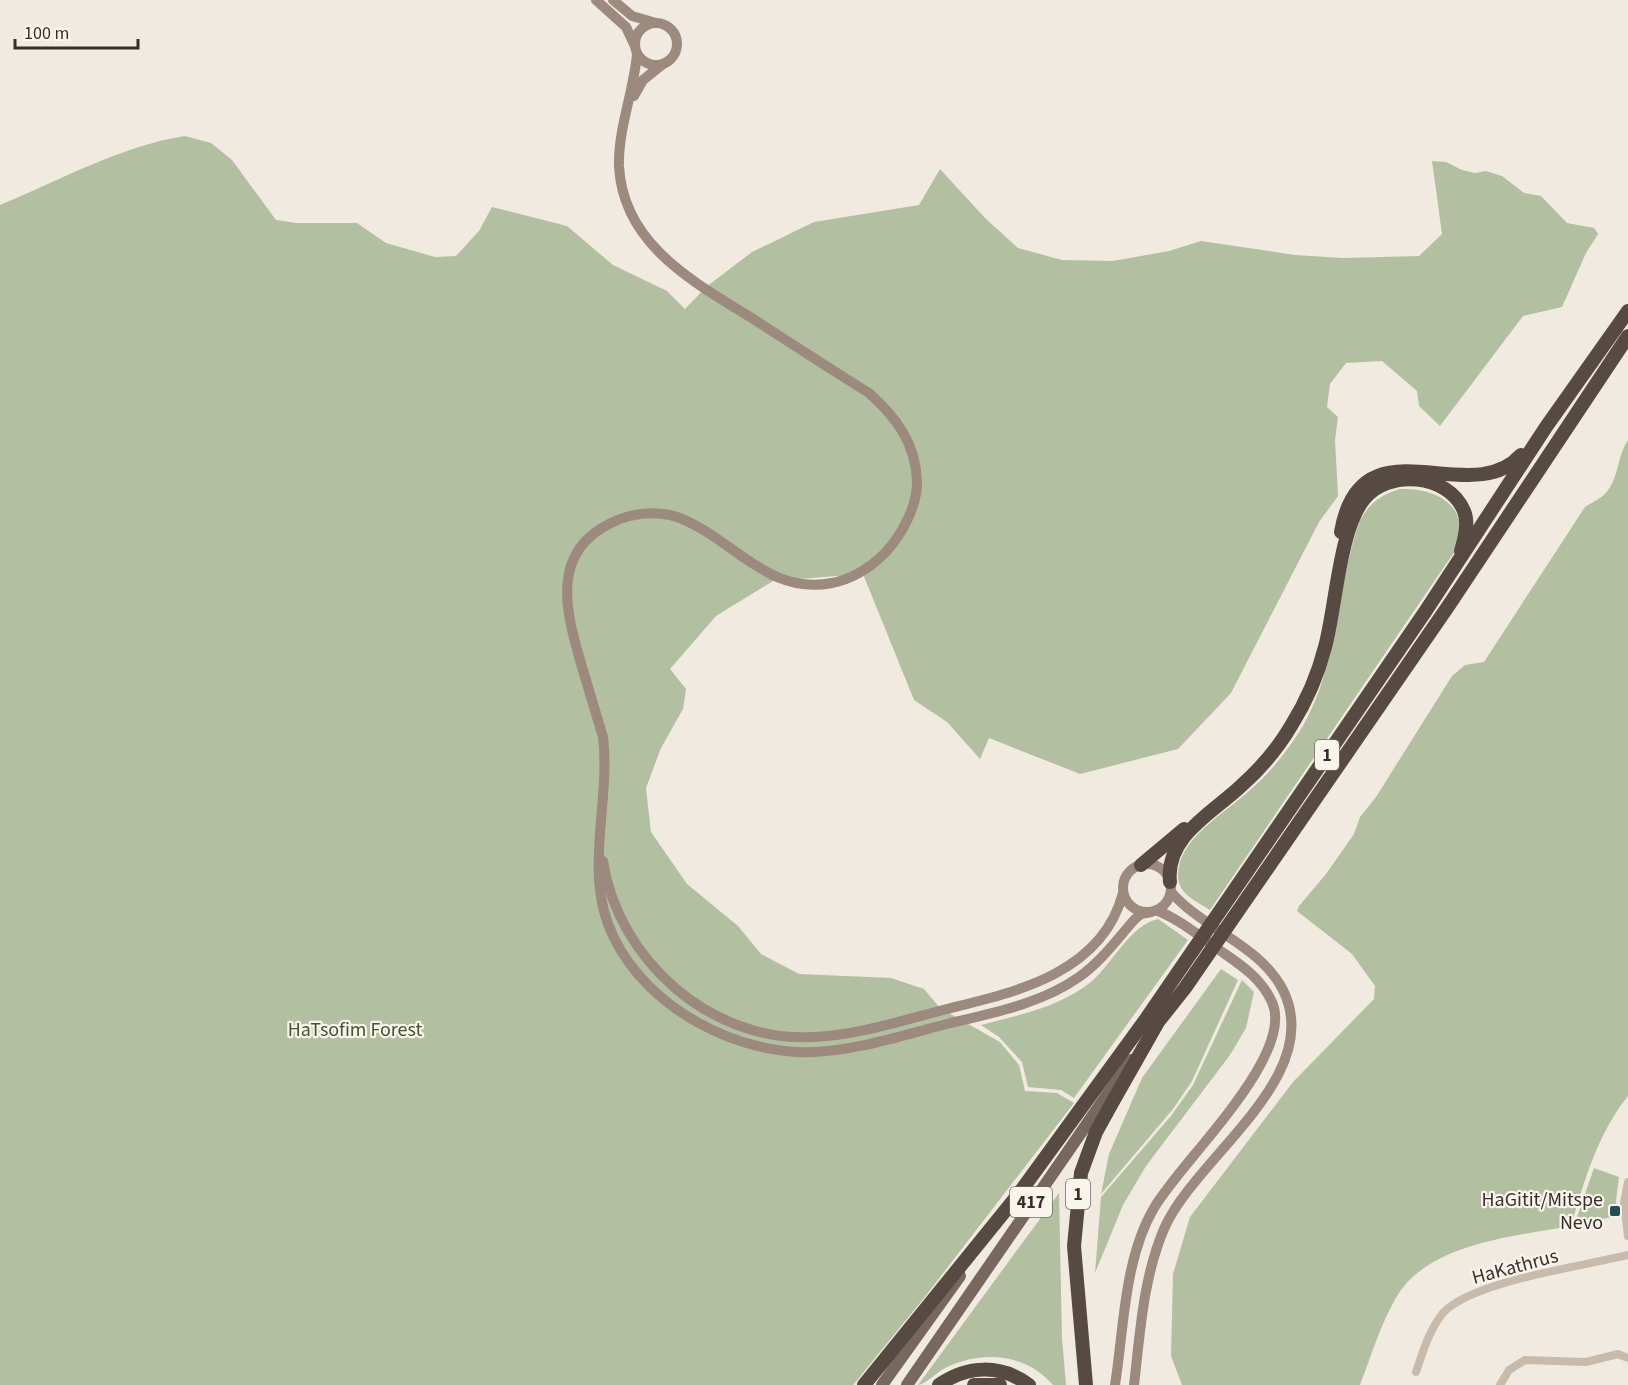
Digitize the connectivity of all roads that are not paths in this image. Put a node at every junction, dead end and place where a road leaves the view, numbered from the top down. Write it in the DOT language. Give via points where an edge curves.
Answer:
graph roads {
  1 [pos="596,0"];
  2 [pos="613,0"];
  3 [pos="656,23"];
  4 [pos="636,50"];
  5 [pos="664,63"];
  6 [pos="626,116"];
  7 [pos="1628,311"];
  8 [pos="1628,336"];
  9 [pos="1546,427"];
  10 [pos="1335,596"];
  11 [pos="1425,612"];
  12 [pos="1220,805"];
  13 [pos="601,825"];
  14 [pos="1141,865"];
  15 [pos="1170,887"];
  16 [pos="1123,893"];
  17 [pos="1153,911"];
  18 [pos="1158,1022"];
  19 [pos="1628,1182"];
  20 [pos="1018,1195"];
  21 [pos="1628,1236"];
  22 [pos="1628,1256"];
  23 [pos="1628,1358"];
  24 [pos="1416,1372"];
  25 [pos="864,1385"];
  26 [pos="882,1385"];
  27 [pos="907,1385"];
  28 [pos="939,1385"];
  29 [pos="974,1385"];
  30 [pos="1000,1385"];
  31 [pos="1029,1385"];
  32 [pos="1086,1385"];
  33 [pos="1115,1385"];
  34 [pos="1134,1385"];
  35 [pos="1500,1385"];
  1 -- 4 [label="street" via="626,27"];
  2 -- 3 [label="street" via="632,16"];
  3 -- 4 [label="street" via="638,33"];
  3 -- 5 [label="street" via="669,28 677,42 673,56"];
  4 -- 5 [label="street" via="650,64"];
  4 -- 6 [label="street"];
  5 -- 6 [label="street" via="643,80"];
  6 -- 13 [label="street" via="619,150 622,187 640,231 678,270 880,403 908,440 917,486 909,517 889,548 864,570 827,584 801,584 776,578 699,528 665,514 640,513 617,520 587,541 568,575 566,602 603,737"];
  7 -- 9 [label="highway, 1"];
  8 -- 18 [label="highway, 1" via="1449,605"];
  9 -- 10 [label="highway" via="1504,470 1478,475 1391,471 1366,484 1353,497 1344,517"];
  9 -- 11 [label="highway, 1"];
  10 -- 11 [label="highway" via="1358,508 1386,482 1417,479 1449,493 1460,504 1466,519 1460,552"];
  10 -- 12 [label="highway" via="1319,667 1292,725 1269,757"];
  11 -- 20 [label="highway, 1" via="1146,1019"];
  12 -- 14 [label="highway"];
  12 -- 15 [label="highway" via="1197,823 1175,849 1169,869"];
  13 -- 16 [label="street" via="605,872 619,918 660,975 692,1001 727,1020 784,1036 814,1037 871,1029 1011,993 1045,979 1070,966 1097,942 1118,914"];
  13 -- 17 [label="street" via="597,864 602,903 615,941 638,971 676,1008 720,1034 782,1051 815,1052 874,1044 1015,1007 1078,978 1108,952 1141,914"];
  14 -- 15 [label="street" via="1156,866 1167,875"];
  14 -- 16 [label="street" via="1128,873"];
  15 -- 17 [label="street" via="1166,903"];
  15 -- 34 [label="street" via="1185,908 1257,958 1282,989 1293,1019 1283,1067 1178,1204 1164,1229 1143,1312"];
  16 -- 17 [label="street" via="1131,906"];
  17 -- 33 [label="street" via="1176,920 1253,974 1273,1003 1275,1026 1270,1049 1258,1073 1154,1209 1136,1253"];
  18 -- 27 [label="main road, 417"];
  18 -- 32 [label="highway, 1" via="1096,1132 1081,1173 1074,1246"];
  19 -- 21 [label="street" via="1624,1203"];
  20 -- 25 [label="highway, 1"];
  20 -- 26 [label="main road, 417"];
  22 -- 24 [label="street, HaKathrus" via="1494,1287 1467,1297 1445,1311 1436,1323"];
  23 -- 35 [label="street" via="1618,1354 1586,1362 1526,1360 1509,1370"];
  28 -- 31 [label="highway" via="954,1376 982,1369 1010,1374"];
  29 -- 30 [label="highway"];
}
